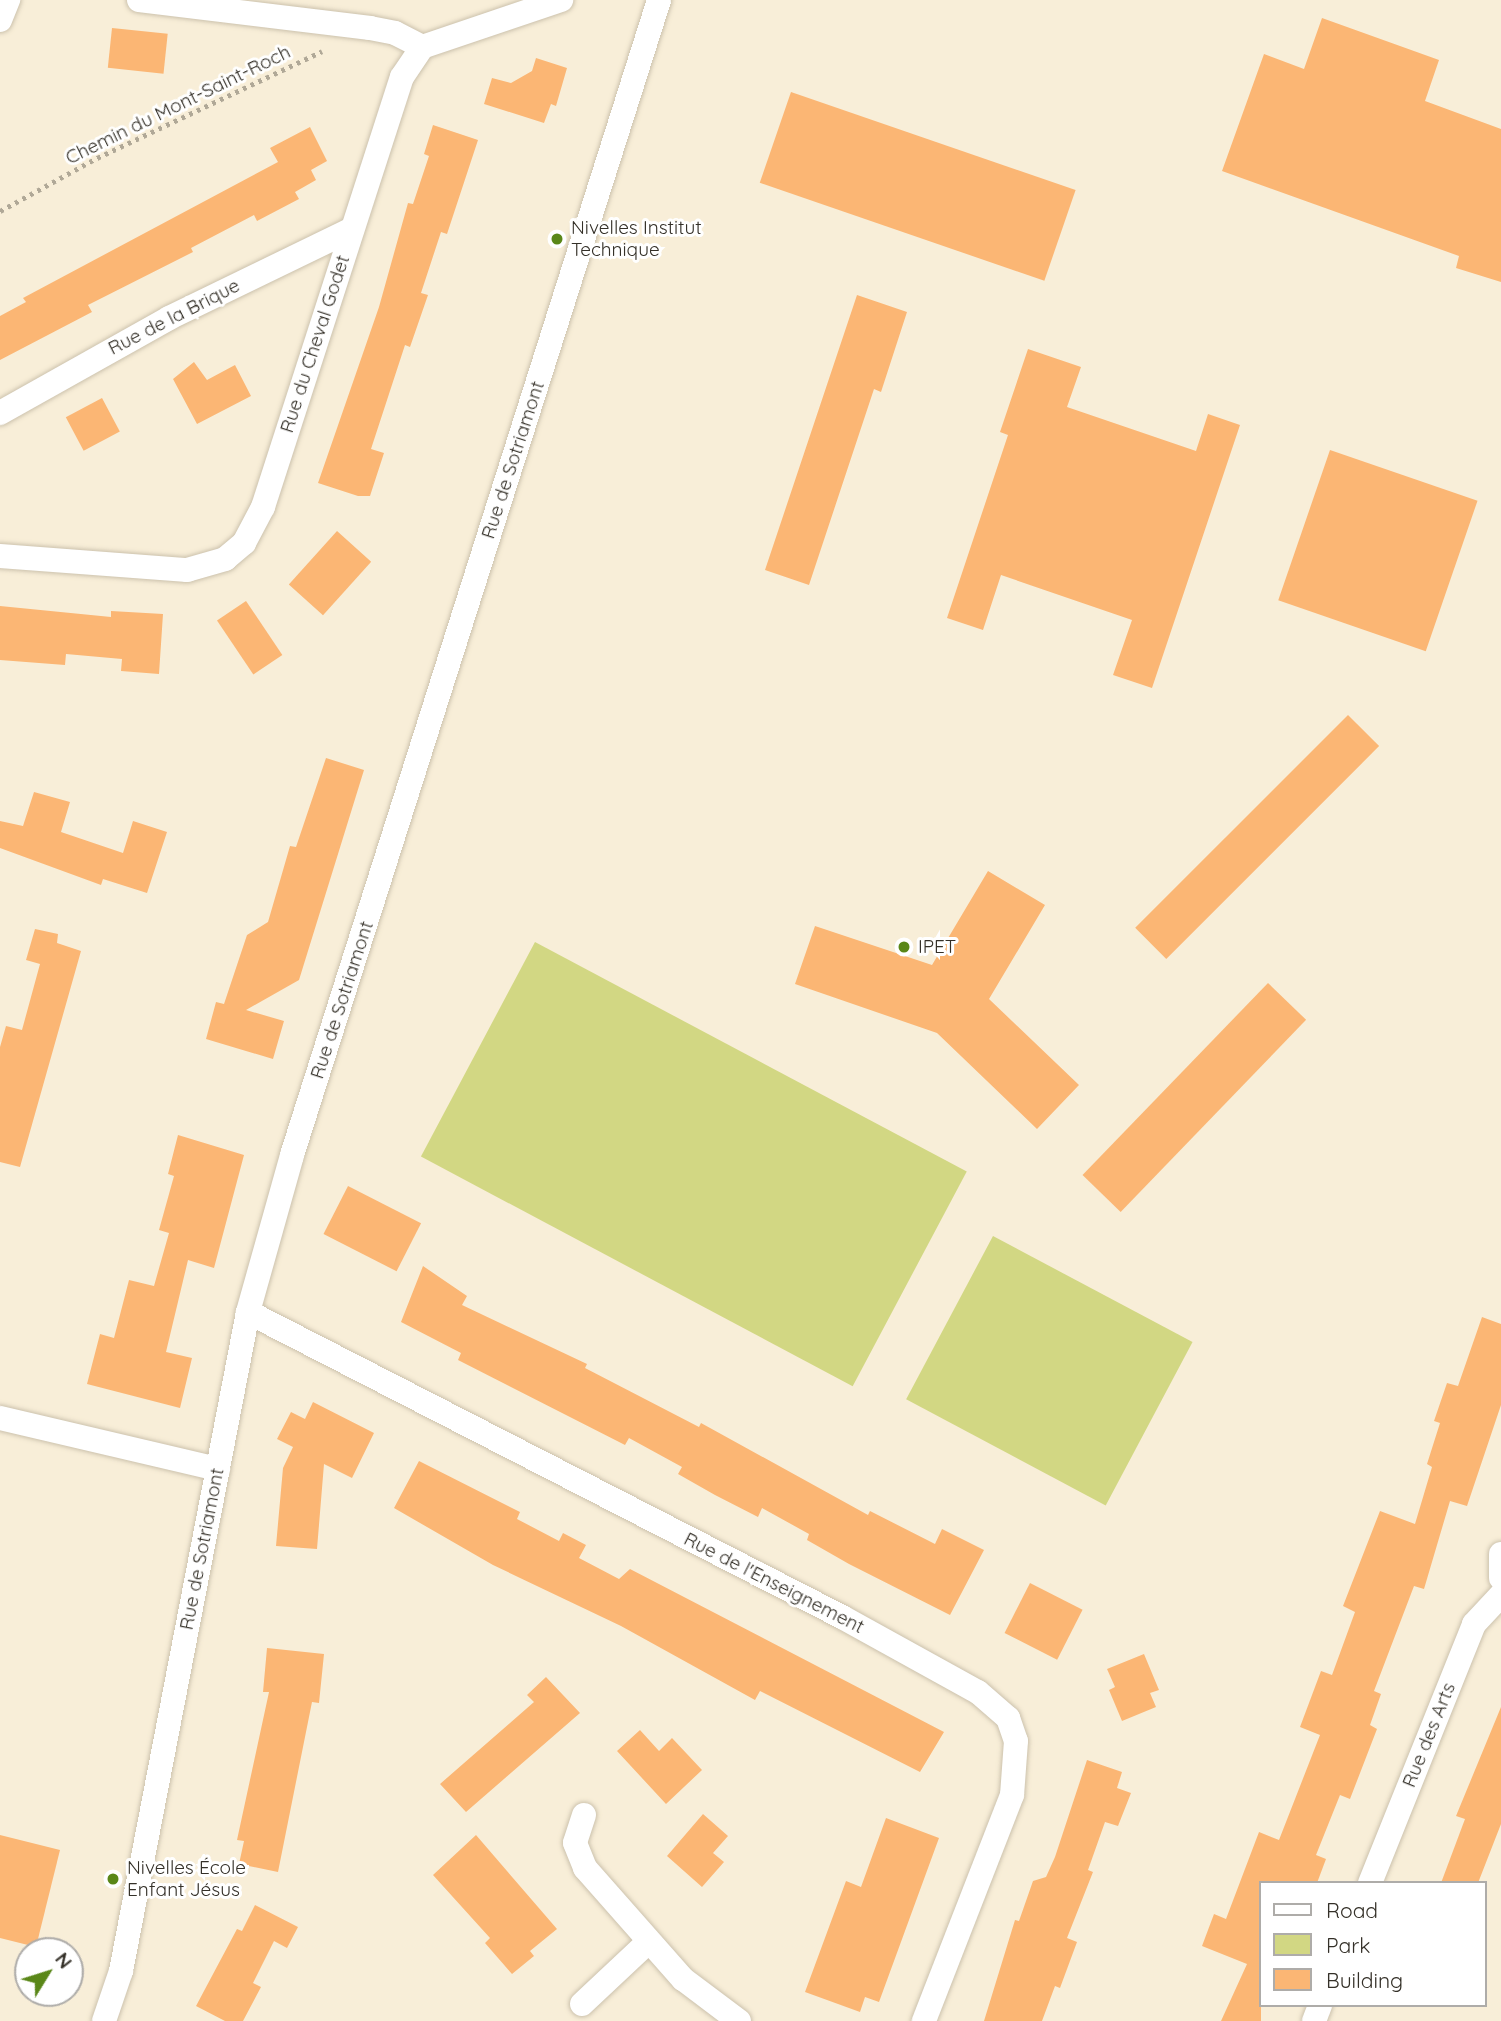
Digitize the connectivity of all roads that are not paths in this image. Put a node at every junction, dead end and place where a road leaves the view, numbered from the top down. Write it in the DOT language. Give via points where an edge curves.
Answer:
graph roads {
  1 [pos="8,0"];
  2 [pos="139,0"];
  3 [pos="561,0"];
  4 [pos="659,0"];
  5 [pos="0,20"];
  6 [pos="422,47"];
  7 [pos="352,229"];
  8 [pos="0,414"];
  9 [pos="0,556"];
  10 [pos="248,1312"];
  11 [pos="0,1418"];
  12 [pos="218,1469"];
  13 [pos="1501,1554"];
  14 [pos="1501,1578"];
  15 [pos="1501,1595"];
  16 [pos="584,1815"];
  17 [pos="1371,1881"];
  18 [pos="648,1942"];
  19 [pos="582,2004"];
  20 [pos="104,2021"];
  21 [pos="739,2021"];
  22 [pos="924,2021"];
  1 -- 5 [label="street"];
  2 -- 6 [label="street" via="370,28 395,33"];
  3 -- 6 [label="street"];
  4 -- 10 [label="street, Rue de Sotriamont" via="292,1155"];
  6 -- 7 [label="street, Rue du Cheval Godet" via="402,77"];
  7 -- 8 [label="street, Rue de la Brique" via="169,318"];
  7 -- 9 [label="street, Rue du Cheval Godet" via="264,507 244,544 225,559 187,570"];
  10 -- 12 [label="street, Rue de Sotriamont"];
  10 -- 22 [label="street, Rue de l'Enseignement" via="842,1617 978,1692 1008,1718 1016,1741 1012,1795"];
  11 -- 12 [label="street"];
  12 -- 20 [label="street, Rue de Sotriamont" via="121,1971"];
  13 -- 14 [label="street"];
  15 -- 17 [label="street, Rue des Arts" via="1474,1624"];
  16 -- 18 [label="street" via="575,1843 585,1868"];
  18 -- 19 [label="street"];
  18 -- 21 [label="street" via="683,1979"];
}
